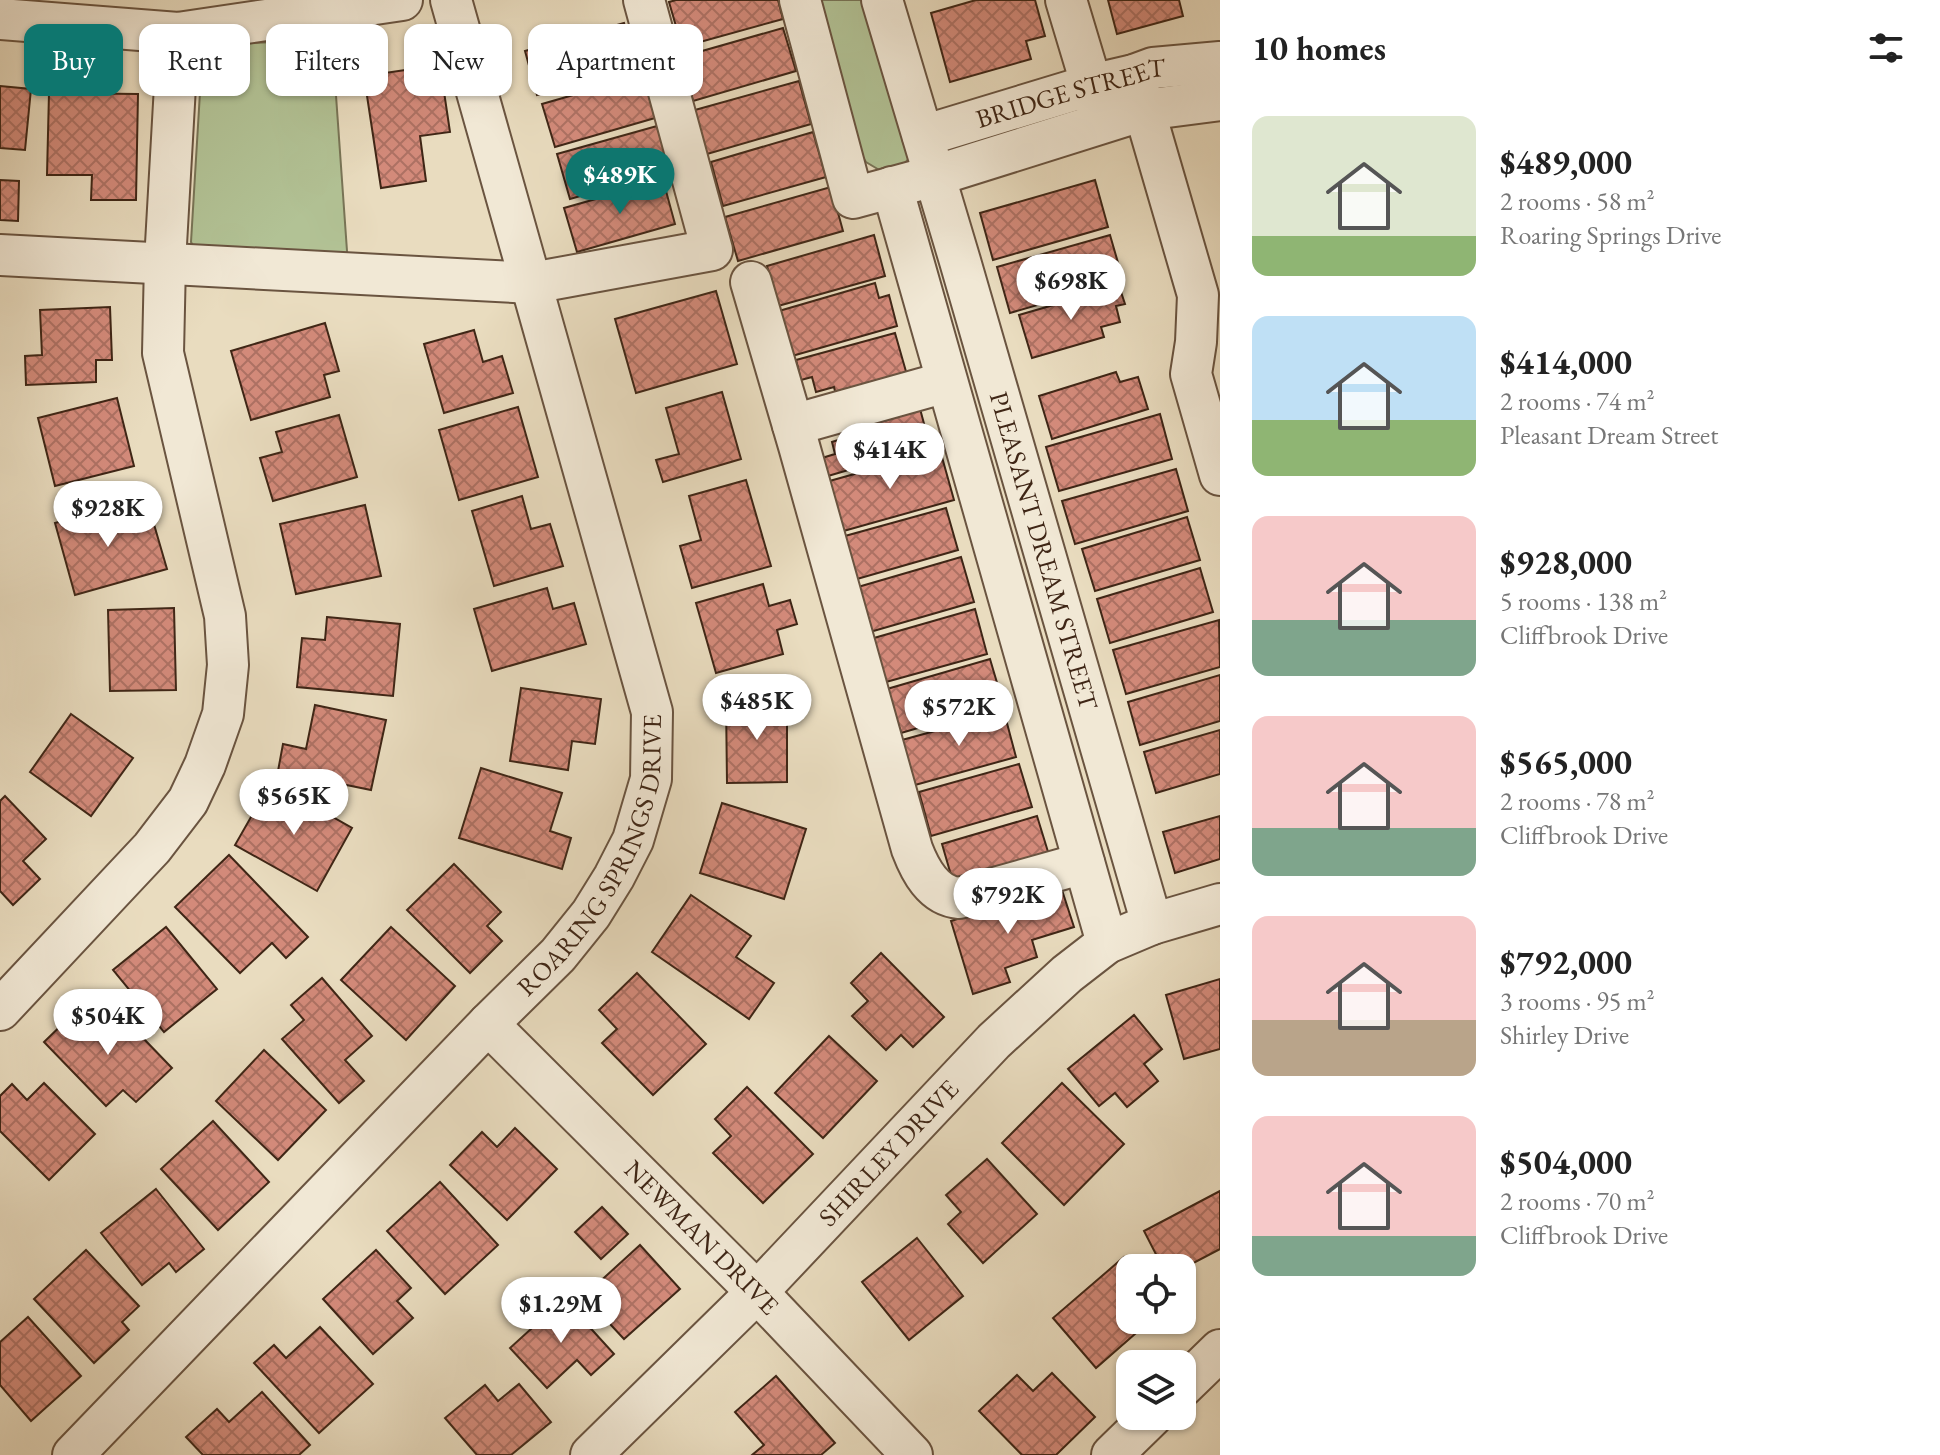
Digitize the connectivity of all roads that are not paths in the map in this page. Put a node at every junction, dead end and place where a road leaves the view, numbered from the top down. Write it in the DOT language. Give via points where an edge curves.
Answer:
graph roads {
  1 [pos="402,0"];
  2 [pos="451,0"];
  3 [pos="644,0"];
  4 [pos="800,0"];
  5 [pos="882,0"];
  6 [pos="1066,0"];
  7 [pos="0,19"];
  8 [pos="239,24"];
  9 [pos="139,30"];
  10 [pos="1220,62"];
  11 [pos="1139,93"];
  12 [pos="174,96"];
  13 [pos="1220,100"];
  14 [pos="1096,104"];
  15 [pos="923,136"];
  16 [pos="934,176"];
  17 [pos="892,187"];
  18 [pos="0,255"];
  19 [pos="165,262"];
  20 [pos="751,282"];
  21 [pos="532,283"];
  22 [pos="1209,296"];
  23 [pos="946,382"];
  24 [pos="793,425"];
  25 [pos="1220,475"];
  26 [pos="1084,863"];
  27 [pos="1220,904"];
  28 [pos="1152,924"];
  29 [pos="1107,943"];
  30 [pos="0,1010"];
  31 [pos="488,1024"];
  32 [pos="757,1292"];
  33 [pos="1220,1350"];
  34 [pos="1196,1373"];
  35 [pos="1138,1430"];
  36 [pos="73,1455"];
  37 [pos="591,1455"];
  38 [pos="912,1455"];
  39 [pos="1112,1455"];
  1 -- 8 [label="street"];
  2 -- 21 [label="street, ROARING SPRINGS DRIVE"];
  3 -- 21 [label="street" via="712,250"];
  4 -- 17 [label="street, BRIDGE STREET" via="853,198"];
  5 -- 15 [label="street"];
  6 -- 14 [label="street"];
  7 -- 9 [label="street"];
  10 -- 11 [label="street, BRIDGE STREET" via="1153,68"];
  11 -- 13 [label="street, BRIDGE STREET"];
  11 -- 14 [label="street, BRIDGE STREET"];
  11 -- 22 [label="street"];
  12 -- 19 [label="street"];
  14 -- 15 [label="street, BRIDGE STREET"];
  14 -- 16 [label="street, BRIDGE STREET"];
  15 -- 16 [label="street"];
  16 -- 17 [label="street, BRIDGE STREET"];
  16 -- 28 [label="street, PLEASANT DREAM STREET"];
  17 -- 23 [label="street, PLEASANT DREAM STREET"];
  18 -- 19 [label="street"];
  19 -- 21 [label="street"];
  19 -- 30 [label="street" via="163,353 225,616 223,714 188,801 152,848"];
  20 -- 24 [label="street"];
  21 -- 31 [label="street, ROARING SPRINGS DRIVE" via="652,712 651,779 633,840 591,914"];
  22 -- 25 [label="street" via="1191,374"];
  23 -- 24 [label="street"];
  23 -- 26 [label="street, PLEASANT DREAM STREET"];
  24 -- 26 [label="street" via="920,869 937,889 959,898"];
  26 -- 29 [label="street, PLEASANT DREAM STREET"];
  27 -- 28 [label="street, SHIRLEY DRIVE"];
  28 -- 29 [label="street, SHIRLEY DRIVE"];
  29 -- 32 [label="street, SHIRLEY DRIVE" via="994,1041"];
  31 -- 32 [label="street, NEWMAN DRIVE"];
  31 -- 36 [label="street, ROARING SPRINGS DRIVE"];
  32 -- 37 [label="street, SHIRLEY DRIVE"];
  32 -- 38 [label="street, NEWMAN DRIVE"];
  33 -- 34 [label="street"];
  35 -- 39 [label="street"];
}
